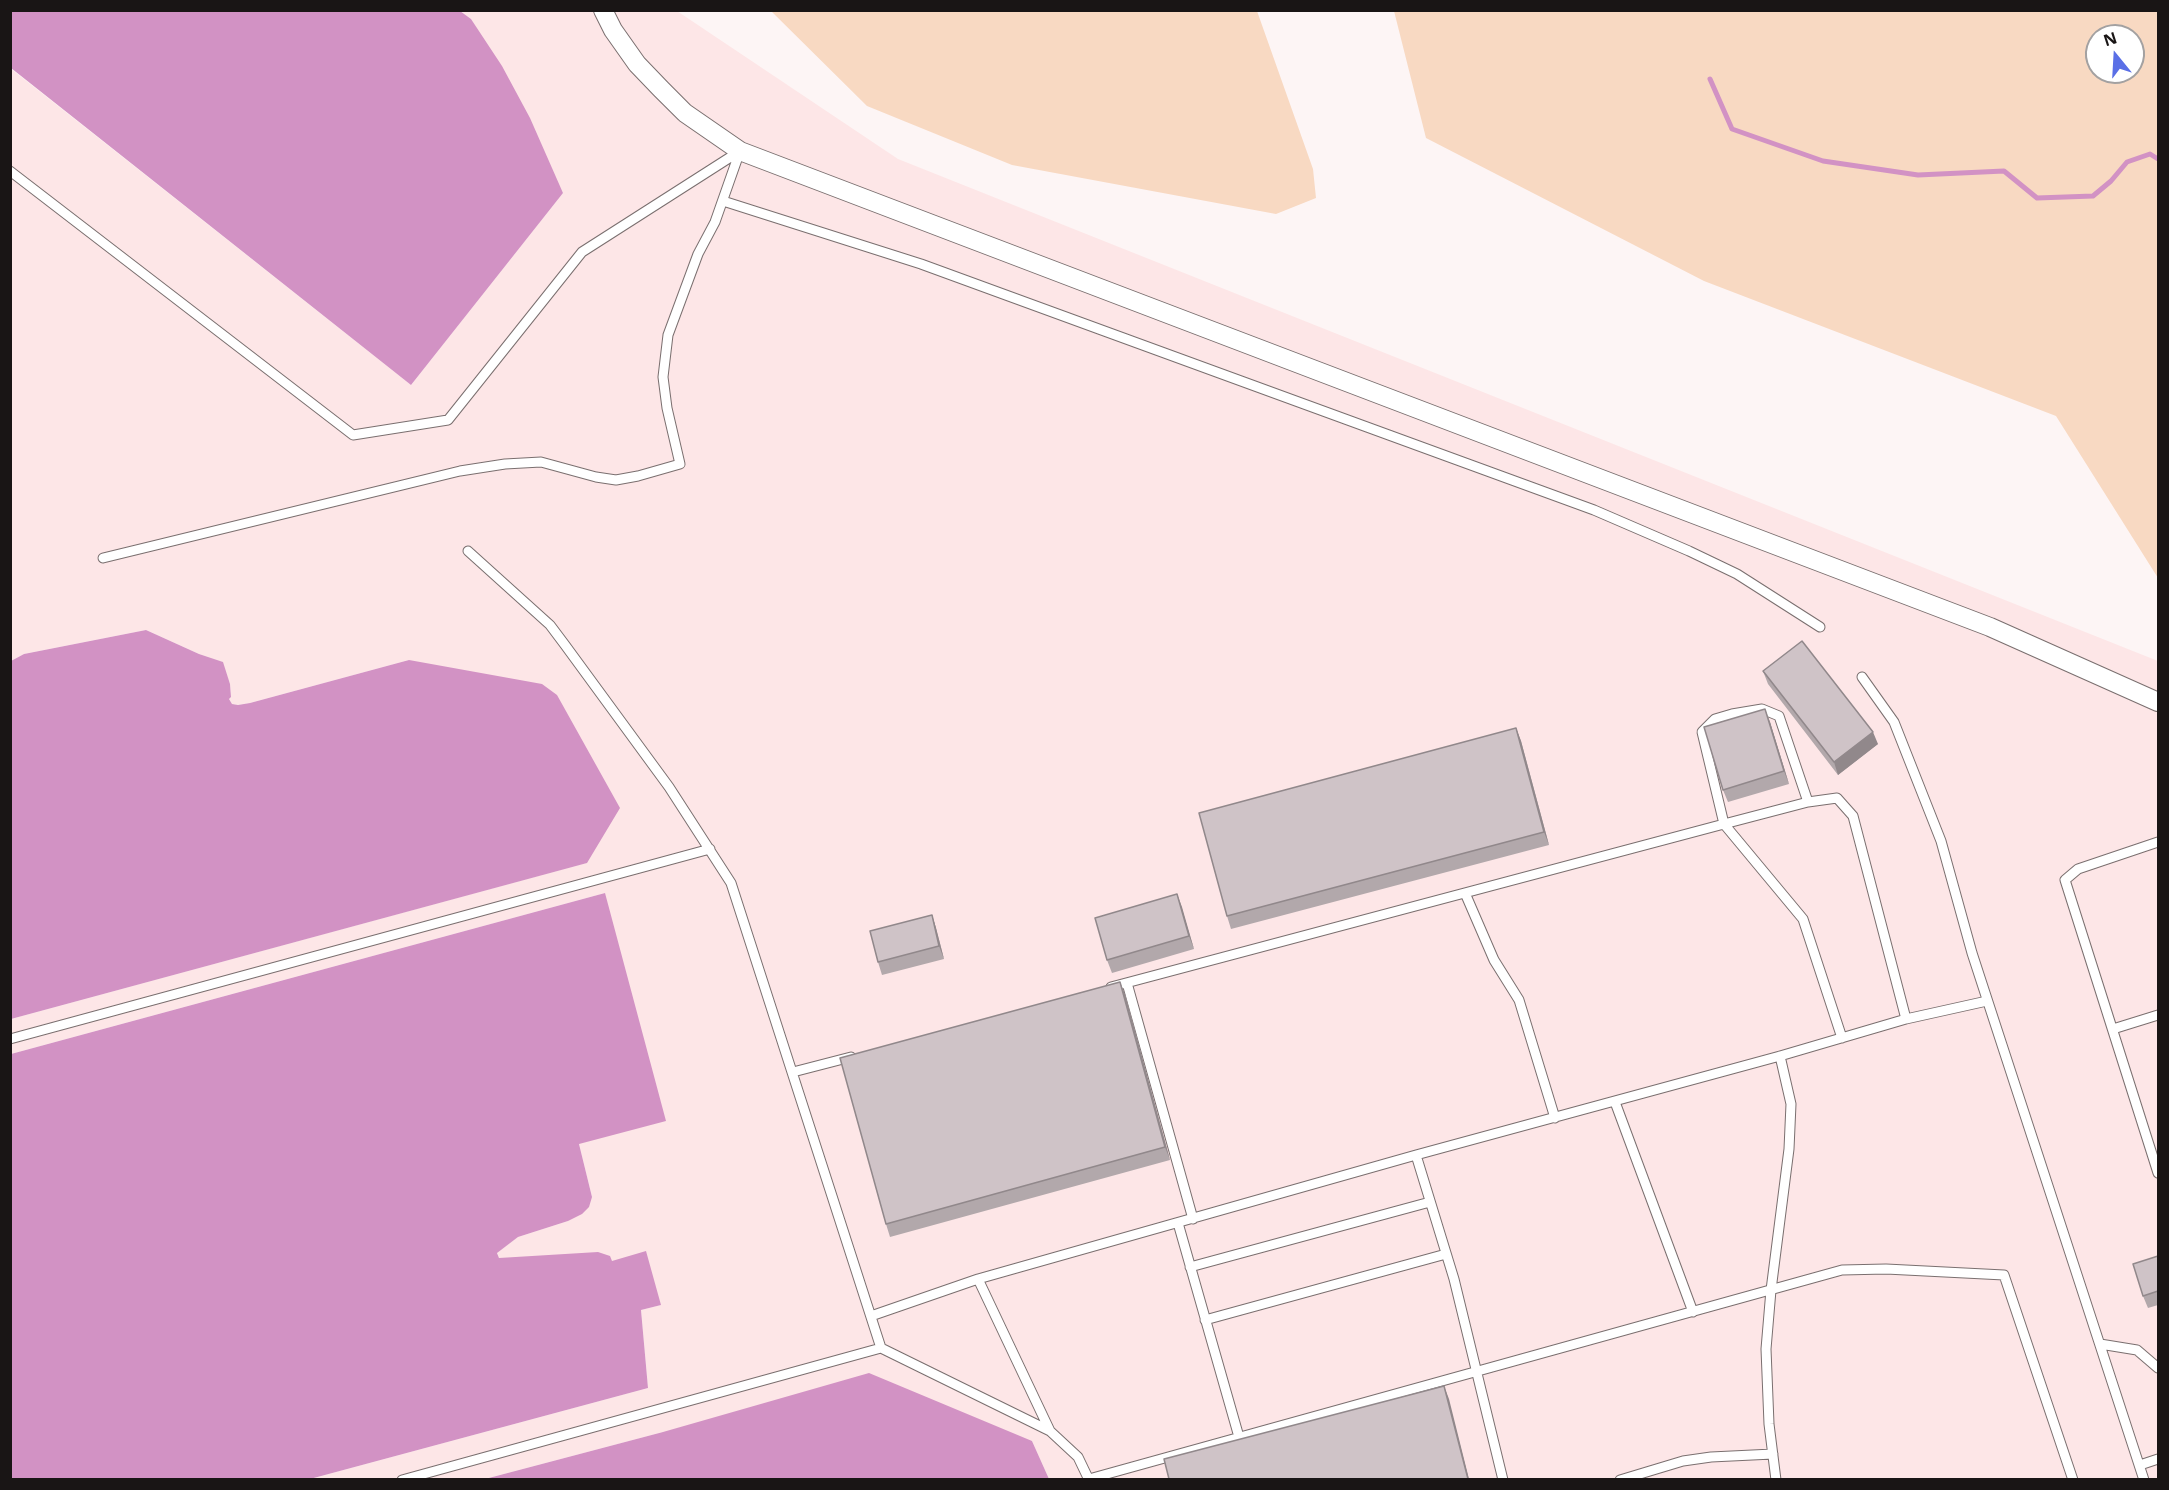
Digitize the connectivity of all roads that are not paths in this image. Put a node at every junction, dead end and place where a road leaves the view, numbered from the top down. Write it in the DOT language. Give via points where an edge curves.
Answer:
graph roads {
  1 [pos="603,10"];
  2 [pos="740,151"];
  3 [pos="10,171"];
  4 [pos="723,201"];
  5 [pos="468,551"];
  6 [pos="103,558"];
  7 [pos="1820,627"];
  8 [pos="1862,677"];
  9 [pos="2158,702"];
  10 [pos="1808,802"];
  11 [pos="1724,824"];
  12 [pos="2158,842"];
  13 [pos="710,849"];
  14 [pos="1465,893"];
  15 [pos="1126,983"];
  16 [pos="1104,989"];
  17 [pos="1987,1001"];
  18 [pos="2158,1015"];
  19 [pos="1906,1019"];
  20 [pos="2113,1029"];
  21 [pos="1842,1038"];
  22 [pos="10,1039"];
  23 [pos="863,1053"];
  24 [pos="1780,1056"];
  25 [pos="793,1072"];
  26 [pos="1615,1102"];
  27 [pos="1555,1118"];
  28 [pos="1416,1155"];
  29 [pos="2158,1173"];
  30 [pos="1430,1202"];
  31 [pos="1193,1219"];
  32 [pos="1178,1223"];
  33 [pos="1446,1254"];
  34 [pos="1190,1267"];
  35 [pos="978,1279"];
  36 [pos="1771,1290"];
  37 [pos="1693,1312"];
  38 [pos="871,1316"];
  39 [pos="1205,1320"];
  40 [pos="2100,1344"];
  41 [pos="881,1348"];
  42 [pos="2158,1368"];
  43 [pos="1478,1371"];
  44 [pos="1050,1431"];
  45 [pos="1239,1437"];
  46 [pos="1773,1454"];
  47 [pos="2158,1460"];
  48 [pos="2140,1465"];
  49 [pos="402,1479"];
  50 [pos="1089,1479"];
  51 [pos="1503,1479"];
  52 [pos="1620,1479"];
  53 [pos="1776,1479"];
  54 [pos="2073,1479"];
  55 [pos="2144,1479"];
  1 -- 2 [label="street" via="637,64 661,89 685,113"];
  2 -- 3 [label="lane" via="582,252 448,420 353,435"];
  2 -- 4 [label="lane"];
  2 -- 9 [label="street" via="1979,623"];
  4 -- 6 [label="lane" via="698,254 668,335 663,377 680,464 616,480 541,462 459,471"];
  4 -- 7 [label="lane" via="921,264 1594,510 1737,574"];
  5 -- 13 [label="lane" via="555,632"];
  8 -- 17 [label="lane" via="1894,722 1941,841"];
  10 -- 11 [label="lane"];
  10 -- 11 [label="lane" via="1779,716 1762,709 1732,714 1715,719 1702,732"];
  10 -- 19 [label="lane" via="1837,798 1853,816"];
  11 -- 14 [label="lane"];
  11 -- 21 [label="lane" via="1803,919"];
  12 -- 20 [label="lane" via="2078,869 2065,880"];
  13 -- 22 [label="lane"];
  13 -- 25 [label="lane" via="731,883"];
  14 -- 15 [label="lane"];
  14 -- 27 [label="lane" via="1494,960 1519,1000"];
  15 -- 16 [label="lane"];
  15 -- 31 [label="lane"];
  17 -- 19 [label="lane"];
  17 -- 40 [label="lane"];
  18 -- 20 [label="lane"];
  19 -- 21 [label="lane"];
  20 -- 29 [label="lane"];
  21 -- 24 [label="lane"];
  23 -- 25 [label="lane"];
  24 -- 26 [label="lane"];
  24 -- 36 [label="lane" via="1791,1104"];
  25 -- 38 [label="lane"];
  26 -- 27 [label="lane"];
  26 -- 37 [label="lane"];
  27 -- 28 [label="lane"];
  28 -- 30 [label="lane"];
  28 -- 31 [label="lane"];
  30 -- 33 [label="lane"];
  30 -- 34 [label="lane"];
  31 -- 32 [label="lane"];
  32 -- 34 [label="lane"];
  32 -- 35 [label="lane"];
  33 -- 39 [label="lane"];
  33 -- 43 [label="lane"];
  34 -- 39 [label="lane"];
  35 -- 38 [label="lane"];
  35 -- 44 [label="lane"];
  36 -- 37 [label="lane"];
  36 -- 46 [label="lane" via="1766,1350"];
  36 -- 54 [label="lane" via="1842,1270 2004,1275"];
  37 -- 43 [label="lane"];
  38 -- 41 [label="lane"];
  39 -- 45 [label="lane"];
  40 -- 42 [label="lane" via="2137,1350"];
  40 -- 48 [label="lane"];
  41 -- 44 [label="lane"];
  41 -- 49 [label="lane"];
  43 -- 45 [label="lane"];
  43 -- 51 [label="lane"];
  44 -- 50 [label="lane" via="1078,1457"];
  45 -- 50 [label="lane"];
  46 -- 52 [label="lane" via="1711,1456"];
  46 -- 53 [label="lane"];
  47 -- 48 [label="lane"];
  48 -- 55 [label="lane"];
}
